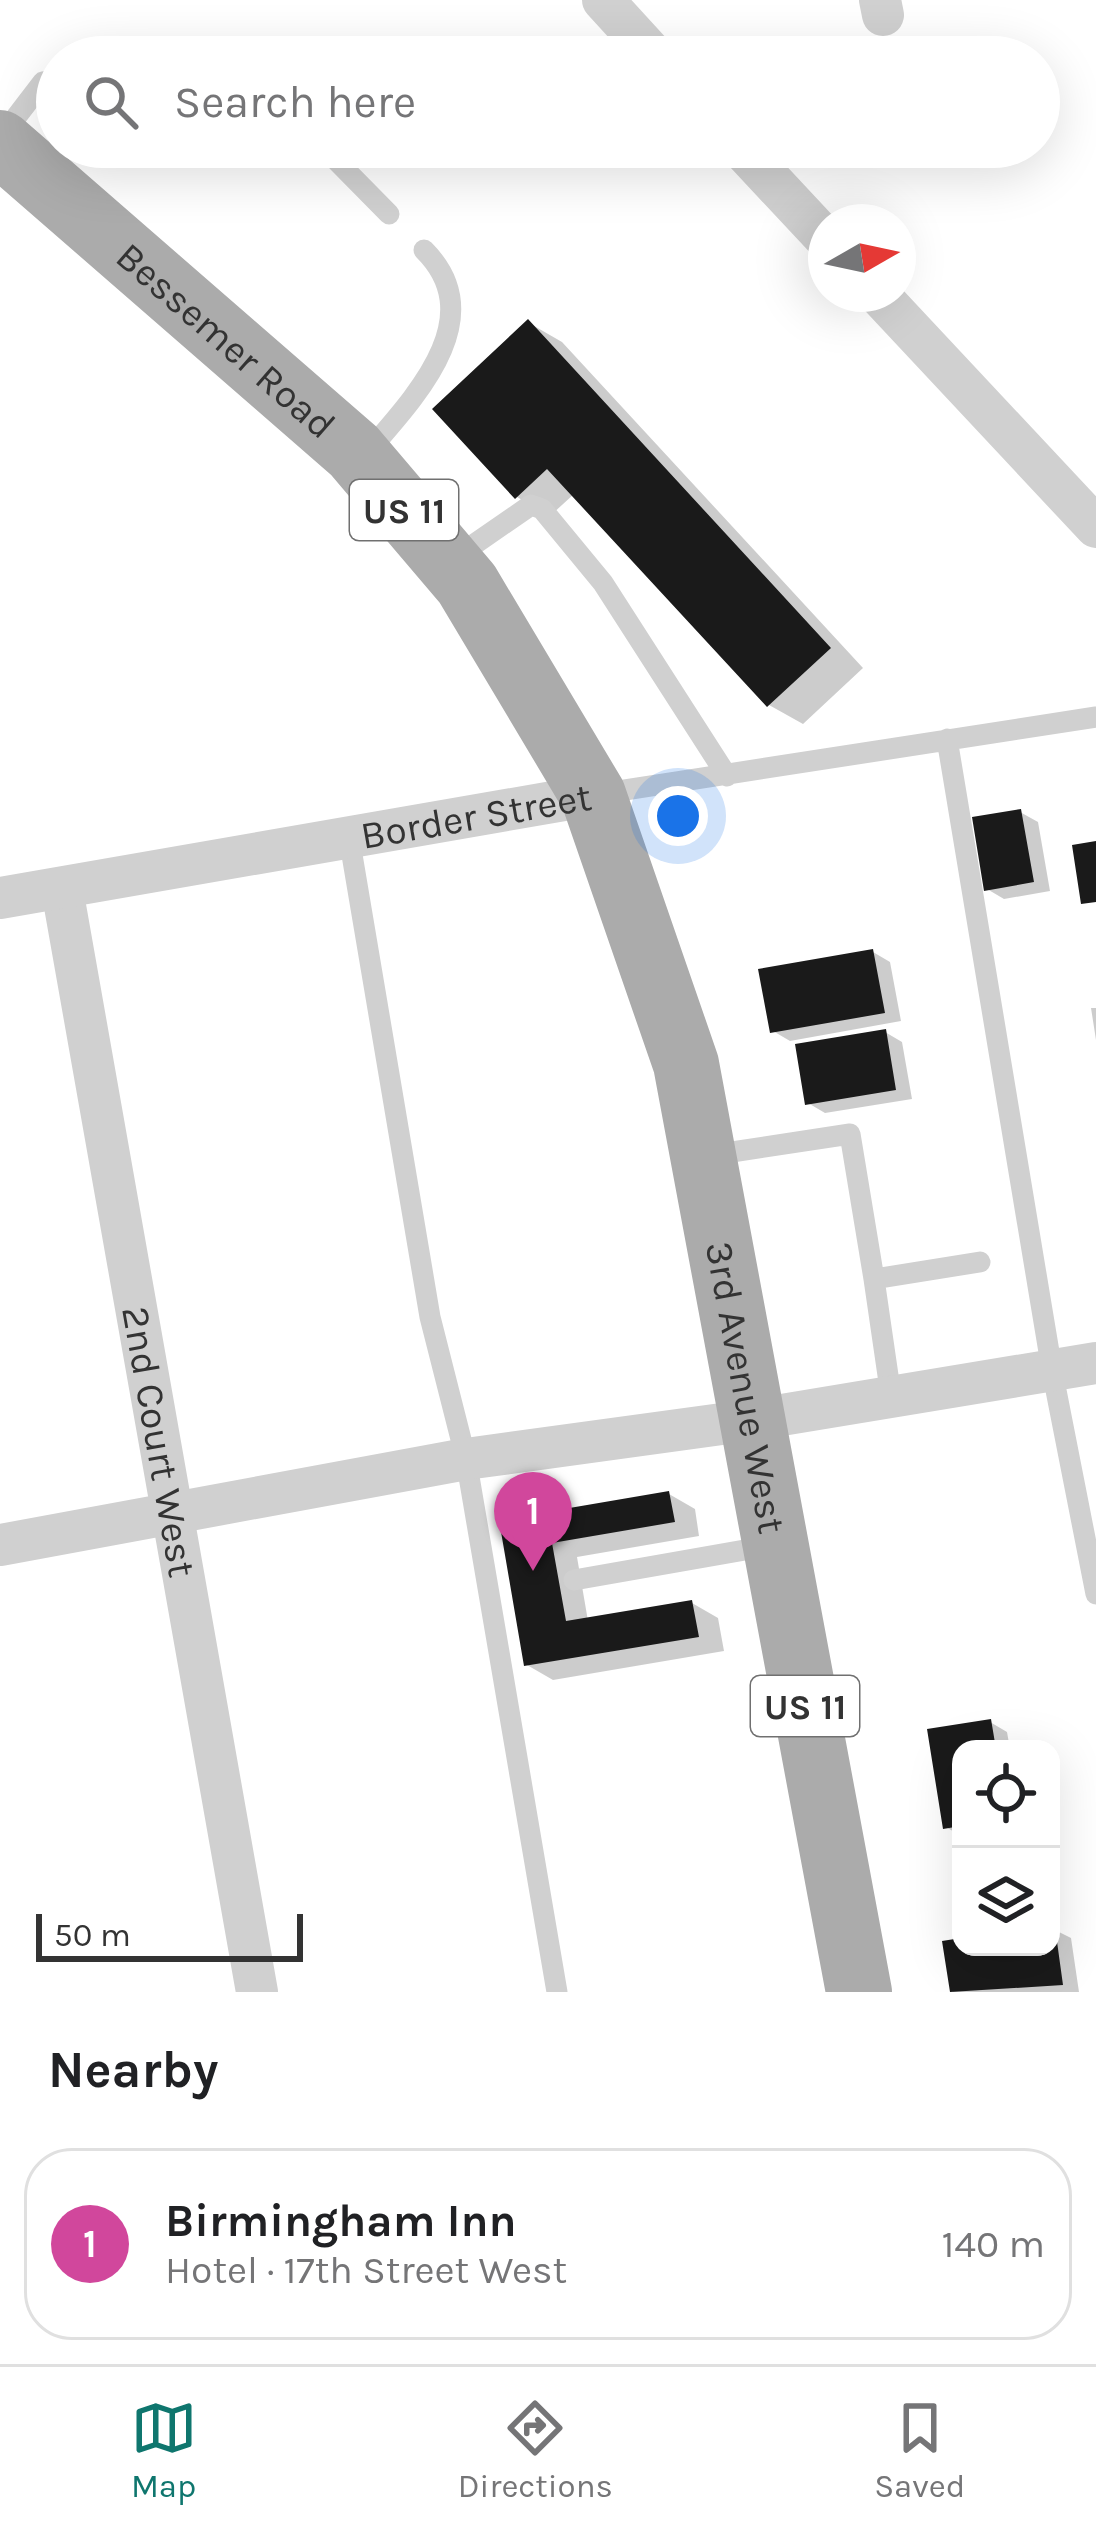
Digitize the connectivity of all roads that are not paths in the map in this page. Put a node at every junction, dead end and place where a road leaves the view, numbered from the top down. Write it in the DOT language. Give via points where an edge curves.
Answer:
graph roads {
  1 [pos="603,0"];
  2 [pos="636,36"];
  3 [pos="36,91"];
  4 [pos="0,140"];
  5 [pos="343,168"];
  6 [pos="760,168"];
  7 [pos="388,214"];
  8 [pos="808,220"];
  9 [pos="424,250"];
  10 [pos="895,312"];
  11 [pos="361,460"];
  12 [pos="1096,527"];
  13 [pos="448,562"];
  14 [pos="1096,717"];
  15 [pos="947,740"];
  16 [pos="727,776"];
  17 [pos="593,795"];
  18 [pos="349,837"];
  19 [pos="62,889"];
  20 [pos="0,898"];
  21 [pos="703,1156"];
  22 [pos="980,1262"];
  23 [pos="874,1279"];
  24 [pos="1096,1363"];
  25 [pos="1052,1370"];
  26 [pos="891,1396"];
  27 [pos="751,1420"];
  28 [pos="466,1459"];
  29 [pos="170,1516"];
  30 [pos="0,1545"];
  31 [pos="774,1545"];
  32 [pos="574,1580"];
  33 [pos="1096,1594"];
  34 [pos="257,1992"];
  35 [pos="557,1992"];
  36 [pos="859,1992"];
  1 -- 2 [label="street"];
  3 -- 4 [label="lane"];
  4 -- 11 [label="main road, Bessemer Road / US 11"];
  5 -- 7 [label="lane"];
  6 -- 8 [label="street"];
  9 -- 11 [label="lane" via="449,282 453,306 442,351 428,382"];
  10 -- 12 [label="street"];
  11 -- 13 [label="main road, Bessemer Road / US 11"];
  13 -- 16 [label="lane" via="531,505 542,509 604,583"];
  13 -- 17 [label="main road, Bessemer Road / US 11"];
  14 -- 15 [label="lane, Border Street"];
  15 -- 16 [label="lane, Border Street"];
  15 -- 25 [label="lane"];
  16 -- 17 [label="lane, Border Street"];
  17 -- 18 [label="street, Border Street"];
  17 -- 21 [label="main road, 3rd Avenue West / US 11" via="686,1064"];
  18 -- 19 [label="street, Border Street"];
  18 -- 28 [label="lane" via="430,1317"];
  19 -- 20 [label="street, Border Street"];
  19 -- 29 [label="street, 2nd Court West"];
  21 -- 23 [label="lane" via="850,1134"];
  21 -- 27 [label="main road, 3rd Avenue West / US 11"];
  22 -- 23 [label="lane"];
  23 -- 26 [label="lane"];
  24 -- 25 [label="street"];
  25 -- 26 [label="street"];
  25 -- 33 [label="lane"];
  26 -- 27 [label="street"];
  27 -- 28 [label="street"];
  27 -- 31 [label="main road, 3rd Avenue West / US 11"];
  28 -- 29 [label="street"];
  28 -- 35 [label="lane"];
  29 -- 30 [label="street"];
  29 -- 34 [label="street, 2nd Court West"];
  31 -- 32 [label="lane"];
  31 -- 36 [label="main road, 3rd Avenue West / US 11"];
}
